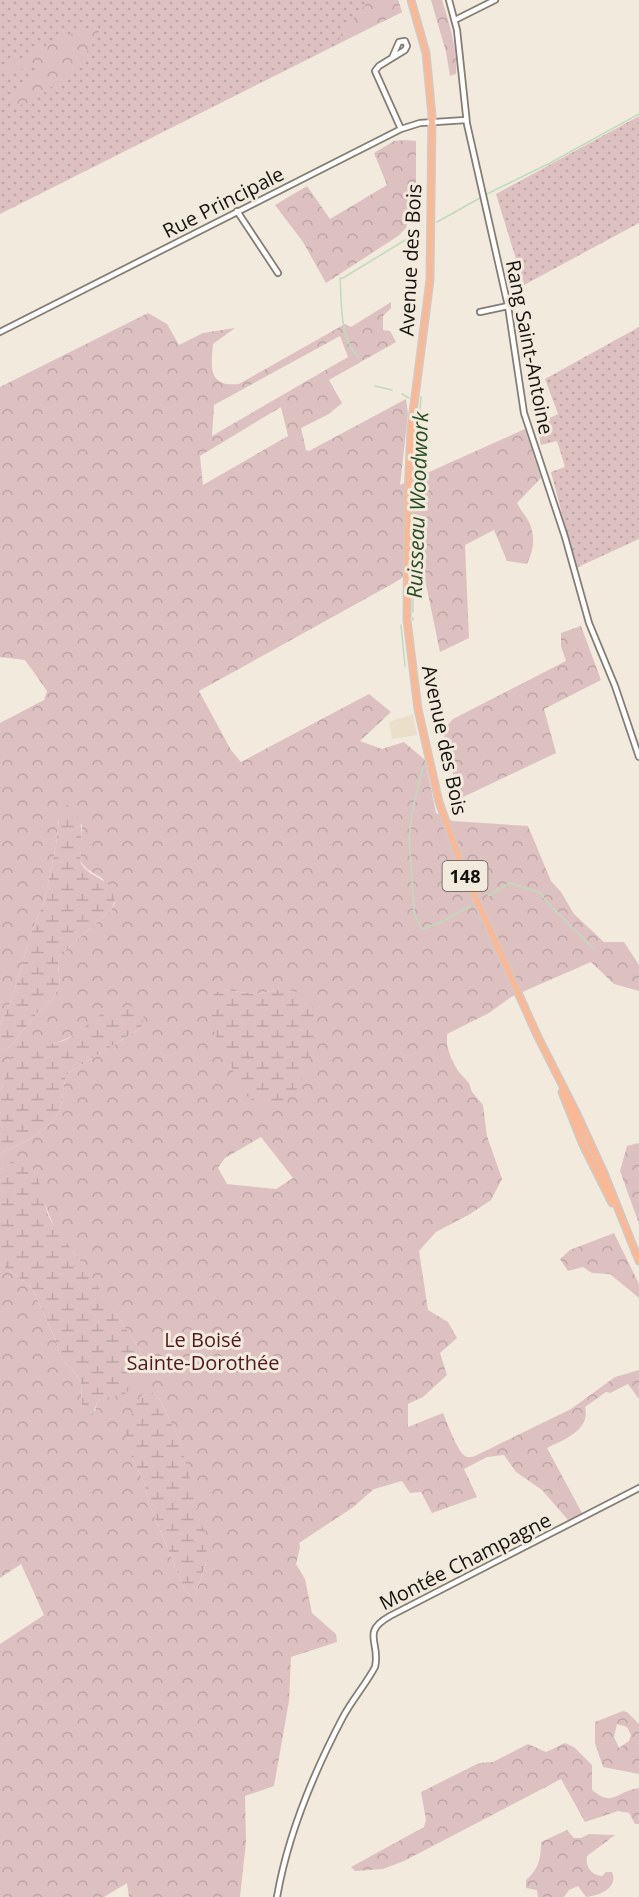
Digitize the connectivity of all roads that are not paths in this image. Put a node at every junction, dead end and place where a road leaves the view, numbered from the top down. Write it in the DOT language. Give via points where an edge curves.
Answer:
graph roads {
  1 [pos="411,0"];
  2 [pos="449,0"];
  3 [pos="495,0"];
  4 [pos="455,20"];
  5 [pos="392,58"];
  6 [pos="466,120"];
  7 [pos="432,122"];
  8 [pos="401,129"];
  9 [pos="237,211"];
  10 [pos="278,273"];
  11 [pos="508,306"];
  12 [pos="480,312"];
  13 [pos="0,332"];
  14 [pos="639,757"];
  15 [pos="639,1261"];
  16 [pos="639,1488"];
  17 [pos="277,1897"];
  1 -- 7 [label="main road, Avenue des Bois / 148" via="428,63"];
  2 -- 4 [label="street, Rang Saint-Antoine"];
  3 -- 4 [label="street"];
  4 -- 6 [label="street, Rang Saint-Antoine"];
  5 -- 8 [label="street" via="376,68 375,73"];
  6 -- 7 [label="street, Rue Principale"];
  6 -- 11 [label="street, Rang Saint-Antoine"];
  7 -- 8 [label="street, Rue Principale"];
  7 -- 15 [label="main road, Avenue des Bois / 148" via="429,288 409,453 406,588 413,681 432,774 455,850 555,1072 569,1114"];
  8 -- 9 [label="street, Rue Principale"];
  9 -- 10 [label="street"];
  9 -- 13 [label="street, Rue Principale"];
  11 -- 12 [label="street"];
  11 -- 14 [label="street, Rang Saint-Antoine" via="524,413 589,623"];
  16 -- 17 [label="street, Montée Champagne" via="376,1626 375,1666 347,1709 315,1773 287,1848"];
}
